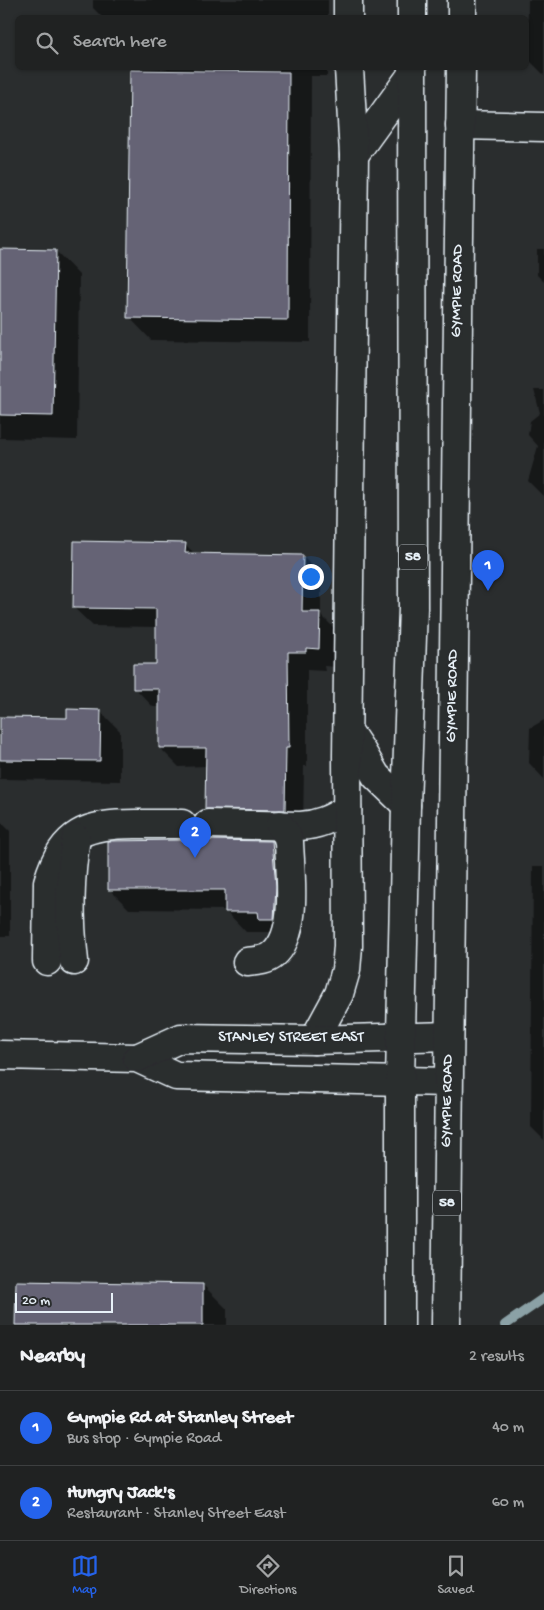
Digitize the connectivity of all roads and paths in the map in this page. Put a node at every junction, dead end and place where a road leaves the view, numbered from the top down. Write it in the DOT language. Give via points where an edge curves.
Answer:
graph roads {
  1 [pos="348,0"];
  2 [pos="412,0"];
  3 [pos="462,0"];
  4 [pos="348,15"];
  5 [pos="412,15"];
  6 [pos="462,15"];
  7 [pos="349,70"];
  8 [pos="461,70"];
  9 [pos="412,72"];
  10 [pos="460,125"];
  11 [pos="544,127"];
  12 [pos="354,155"];
  13 [pos="348,731"];
  14 [pos="406,805"];
  15 [pos="347,809"];
  16 [pos="280,825"];
  17 [pos="60,961"];
  18 [pos="247,962"];
  19 [pos="449,1036"];
  20 [pos="401,1037"];
  21 [pos="314,1040"];
  22 [pos="0,1055"];
  23 [pos="137,1058"];
  24 [pos="400,1081"];
  25 [pos="448,1082"];
  26 [pos="400,1325"];
  27 [pos="446,1325"];
  1 -- 4 [label="main road"];
  2 -- 5 [label="main road"];
  3 -- 6 [label="main road"];
  7 -- 12 [label="main road"];
  8 -- 10 [label="main road, GYMPIE ROAD / 58"];
  9 -- 12 [label="main road"];
  9 -- 14 [label="main road, 58" via="413,608"];
  10 -- 11 [label="main road"];
  10 -- 19 [label="main road, GYMPIE ROAD / 58"];
  12 -- 13 [label="main road"];
  13 -- 14 [label="main road" via="376,776"];
  13 -- 15 [label="main road"];
  14 -- 20 [label="main road, 58"];
  15 -- 16 [label="main road" via="314,825"];
  15 -- 21 [label="main road" via="346,970 339,994"];
  16 -- 17 [label="main road" via="110,824 76,835 59,855 48,882"];
  16 -- 18 [label="main road" via="289,842 291,905 288,927 272,956"];
  19 -- 20 [label="main road, STANLEY STREET EAST"];
  19 -- 25 [label="main road, GYMPIE ROAD / 58"];
  20 -- 21 [label="main road, STANLEY STREET EAST"];
  20 -- 24 [label="main road, 58"];
  21 -- 23 [label="main road, STANLEY STREET EAST" via="181,1038"];
  22 -- 23 [label="main road, STANLEY STREET EAST"];
  23 -- 24 [label="main road, STANLEY STREET EAST" via="176,1076"];
  24 -- 25 [label="main road, STANLEY STREET EAST"];
  24 -- 26 [label="main road, 58"];
  25 -- 27 [label="main road, GYMPIE ROAD / 58"];
}
